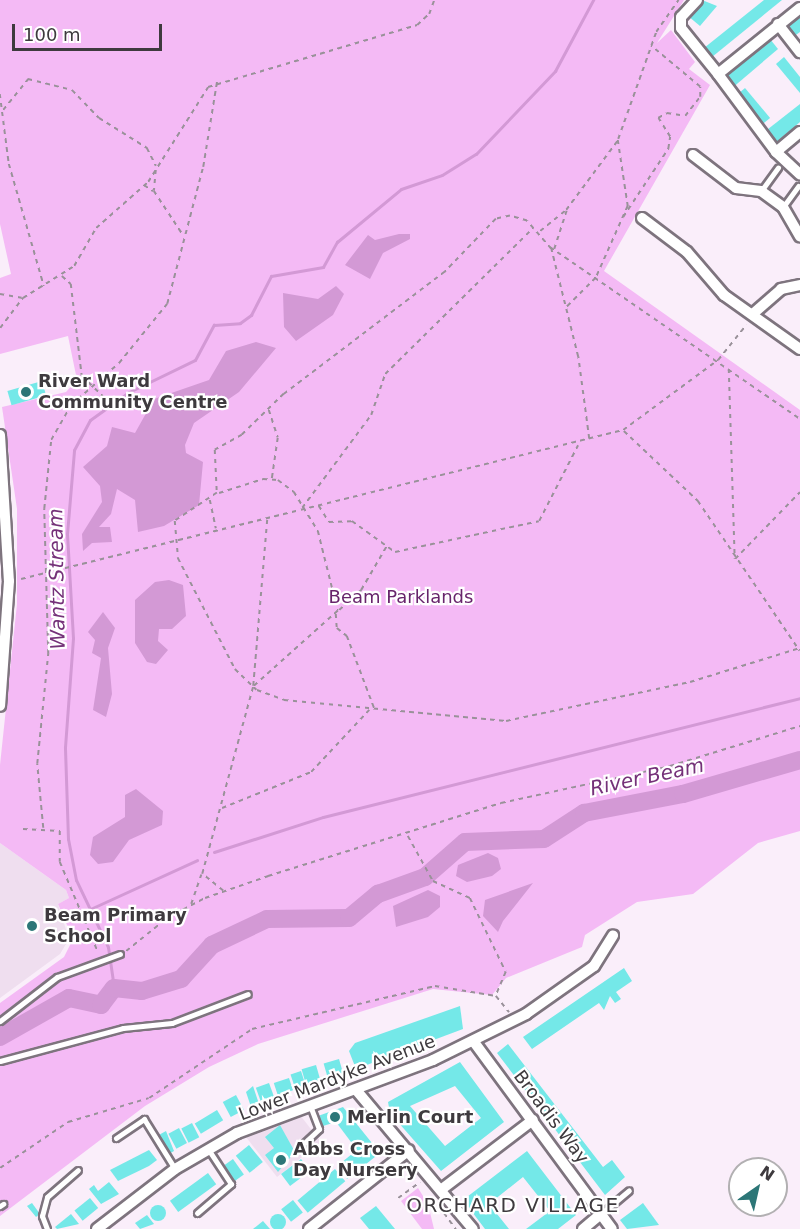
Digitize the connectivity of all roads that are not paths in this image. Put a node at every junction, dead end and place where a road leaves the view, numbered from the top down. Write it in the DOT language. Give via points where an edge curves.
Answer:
graph roads {
  1 [pos="697,0"];
  2 [pos="800,8"];
  3 [pos="778,24"];
  4 [pos="800,52"];
  5 [pos="718,74"];
  6 [pos="800,132"];
  7 [pos="776,152"];
  8 [pos="693,155"];
  9 [pos="778,168"];
  10 [pos="799,180"];
  11 [pos="761,191"];
  12 [pos="783,207"];
  13 [pos="642,218"];
  14 [pos="800,237"];
  15 [pos="800,285"];
  16 [pos="755,312"];
  17 [pos="800,349"];
  18 [pos="0,435"];
  19 [pos="0,706"];
  20 [pos="613,936"];
  21 [pos="120,954"];
  22 [pos="248,994"];
  23 [pos="0,1021"];
  24 [pos="474,1042"];
  25 [pos="0,1060"];
  26 [pos="357,1091"];
  27 [pos="309,1105"];
  28 [pos="532,1120"];
  29 [pos="116,1138"];
  30 [pos="303,1144"];
  31 [pos="208,1149"];
  32 [pos="409,1150"];
  33 [pos="175,1169"];
  34 [pos="78,1170"];
  35 [pos="442,1189"];
  36 [pos="629,1190"];
  37 [pos="197,1213"];
  38 [pos="602,1213"];
  39 [pos="48,1229"];
  40 [pos="98,1229"];
  41 [pos="309,1229"];
  42 [pos="473,1229"];
  43 [pos="583,1229"];
  44 [pos="612,1229"];
  1 -- 5 [label="street" via="681,17 681,28"];
  2 -- 3 [label="street"];
  3 -- 4 [label="street"];
  3 -- 5 [label="street"];
  5 -- 7 [label="street"];
  6 -- 7 [label="street"];
  7 -- 10 [label="street"];
  8 -- 11 [label="street" via="736,188"];
  9 -- 11 [label="lane"];
  10 -- 12 [label="lane"];
  11 -- 12 [label="street"];
  12 -- 14 [label="street"];
  13 -- 16 [label="street" via="687,252 724,295"];
  15 -- 16 [label="street" via="781,289"];
  16 -- 17 [label="street"];
  18 -- 19 [label="street" via="9,581"];
  20 -- 24 [label="street, Lower Mardyke Avenue" via="594,966"];
  21 -- 23 [label="lane" via="36,988"];
  22 -- 25 [label="lane" via="172,1023 123,1028"];
  24 -- 26 [label="street, Lower Mardyke Avenue"];
  24 -- 28 [label="street, Broadis Way"];
  26 -- 27 [label="street, Lower Mardyke Avenue"];
  26 -- 32 [label="street"];
  27 -- 30 [label="lane" via="319,1129"];
  27 -- 31 [label="street, Lower Mardyke Avenue"];
  28 -- 35 [label="street"];
  28 -- 38 [label="street, Broadis Way"];
  29 -- 33 [label="lane" via="144,1119"];
  31 -- 33 [label="street, Lower Mardyke Avenue"];
  31 -- 37 [label="lane" via="231,1184"];
  32 -- 35 [label="street"];
  32 -- 41 [label="street"];
  33 -- 40 [label="street, Lower Mardyke Avenue"];
  34 -- 39 [label="lane" via="47,1197 42,1216"];
  35 -- 42 [label="street"];
  36 -- 38 [label="lane"];
  38 -- 43 [label="street"];
  38 -- 44 [label="street, Broadis Way"];
}
